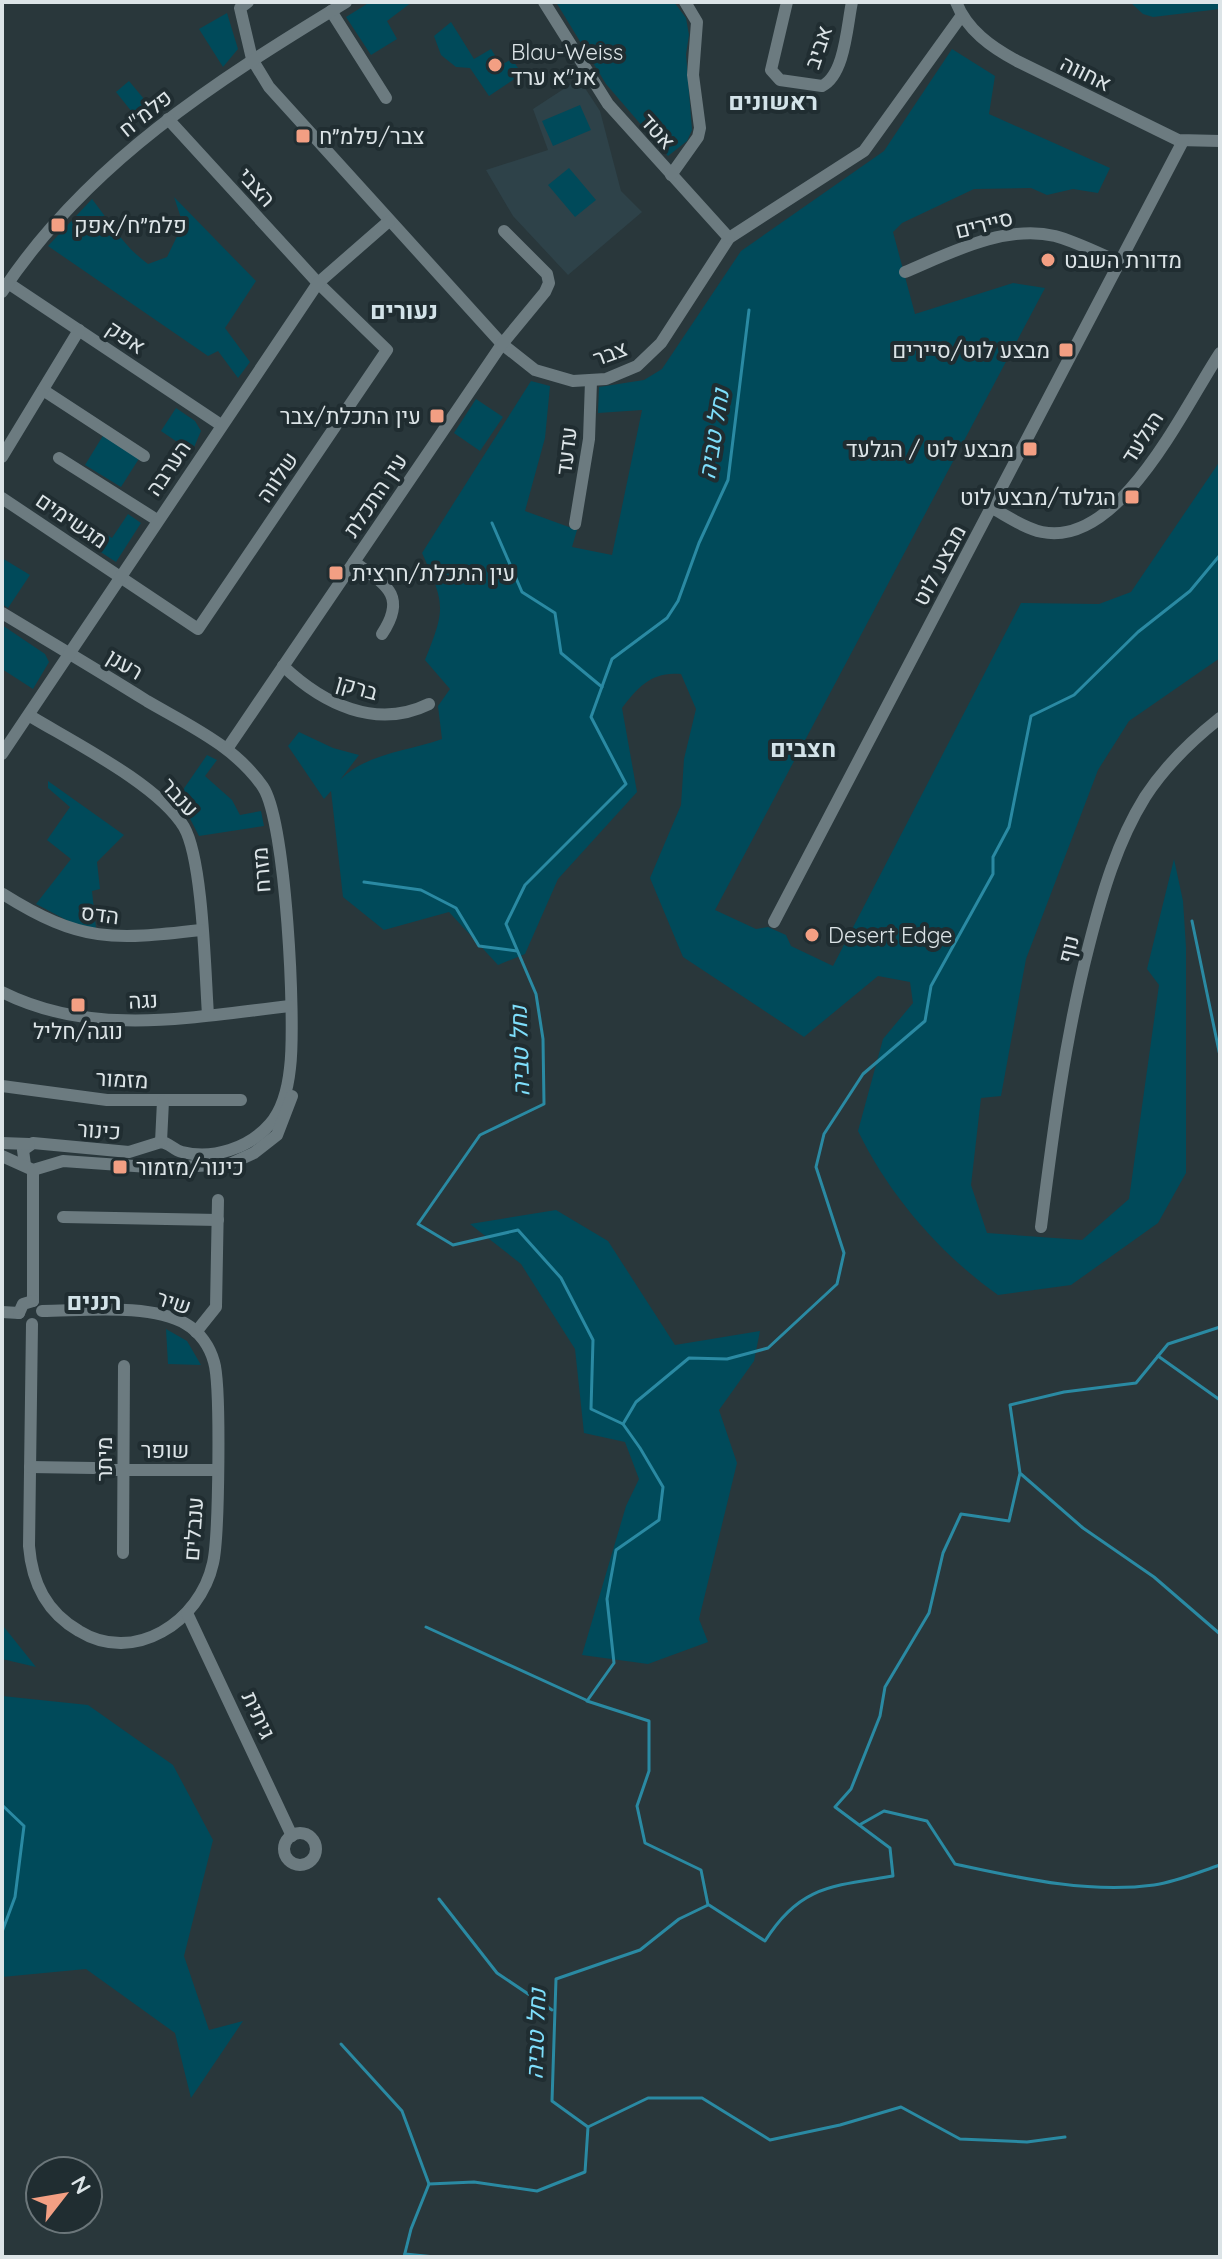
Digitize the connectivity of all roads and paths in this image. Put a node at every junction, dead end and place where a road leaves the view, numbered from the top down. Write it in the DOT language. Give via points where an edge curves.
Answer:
graph roads {
  1 [pos="248,2"];
  2 [pos="346,2"];
  3 [pos="544,2"];
  4 [pos="685,2"];
  5 [pos="787,2"];
  6 [pos="852,2"];
  7 [pos="956,2"];
  8 [pos="331,11"];
  9 [pos="962,15"];
  10 [pos="252,59"];
  11 [pos="386,98"];
  12 [pos="168,119"];
  13 [pos="1183,141"];
  14 [pos="1220,141"];
  15 [pos="671,175"];
  16 [pos="389,221"];
  17 [pos="504,231"];
  18 [pos="729,238"];
  19 [pos="1119,262"];
  20 [pos="905,272"];
  21 [pos="318,283"];
  22 [pos="5,288"];
  23 [pos="79,330"];
  24 [pos="502,344"];
  25 [pos="1220,353"];
  26 [pos="591,381"];
  27 [pos="43,390"];
  28 [pos="221,425"];
  29 [pos="144,456"];
  30 [pos="2,457"];
  31 [pos="59,458"];
  32 [pos="2,498"];
  33 [pos="992,508"];
  34 [pos="157,520"];
  35 [pos="575,524"];
  36 [pos="354,562"];
  37 [pos="120,576"];
  38 [pos="2,613"];
  39 [pos="382,634"];
  40 [pos="70,654"];
  41 [pos="283,666"];
  42 [pos="429,704"];
  43 [pos="30,716"];
  44 [pos="1220,718"];
  45 [pos="227,749"];
  46 [pos="2,754"];
  47 [pos="3,894"];
  48 [pos="774,922"];
  49 [pos="201,930"];
  50 [pos="2,992"];
  51 [pos="290,1006"];
  52 [pos="208,1015"];
  53 [pos="2,1086"];
  54 [pos="241,1100"];
  55 [pos="163,1101"];
  56 [pos="2,1143"];
  57 [pos="157,1144"];
  58 [pos="35,1145"];
  59 [pos="174,1149"];
  60 [pos="2,1156"];
  61 [pos="171,1165"];
  62 [pos="34,1167"];
  63 [pos="155,1167"];
  64 [pos="218,1200"];
  65 [pos="63,1217"];
  66 [pos="218,1220"];
  67 [pos="1041,1227"];
  68 [pos="38,1306"];
  69 [pos="2,1312"];
  70 [pos="19,1313"];
  71 [pos="32,1324"];
  72 [pos="196,1332"];
  73 [pos="124,1366"];
  74 [pos="30,1467"];
  75 [pos="94,1468"];
  76 [pos="119,1470"];
  77 [pos="216,1470"];
  78 [pos="123,1553"];
  79 [pos="187,1613"];
  80 [pos="292,1836"];
  1 -- 10 [label="street, צבר" via="240,8"];
  2 -- 8 [label="street, פלמ\"ח"];
  3 -- 15 [label="street, אטד" via="608,104"];
  4 -- 15 [label="street" via="697,22 693,75 700,128"];
  5 -- 6 [label="street, אביב" via="771,70 780,80 822,86 833,79"];
  7 -- 9 [label="street, אחווה"];
  8 -- 10 [label="street, פלמ\"ח"];
  8 -- 11 [label="street"];
  9 -- 13 [label="street, אחווה" via="998,51"];
  9 -- 18 [label="street, צבר" via="864,151"];
  10 -- 12 [label="street, פלמ\"ח"];
  10 -- 16 [label="street, צבר" via="269,87"];
  12 -- 21 [label="street, הצבי"];
  12 -- 22 [label="street, פלמ\"ח" via="67,208"];
  13 -- 14 [label="street, אחווה"];
  13 -- 19 [label="street, מבצע לוט"];
  15 -- 18 [label="street, אטד"];
  16 -- 21 [label="street, הערבה"];
  16 -- 24 [label="street, צבר"];
  17 -- 24 [label="street, עין התכלת" via="547,274 549,283"];
  18 -- 26 [label="street, צבר" via="649,357 623,374"];
  19 -- 20 [label="street, סיירים" via="1034,233 982,242"];
  19 -- 33 [label="street, מבצע לוט"];
  21 -- 28 [label="street, הערבה"];
  21 -- 37 [label="street, שלווה" via="387,350 354,399 198,629"];
  22 -- 23 [label="street, אפק"];
  23 -- 27 [label="street"];
  23 -- 28 [label="street, אפק"];
  24 -- 26 [label="street, צבר" via="552,378"];
  24 -- 36 [label="street, עין התכלת"];
  25 -- 33 [label="street, הגלעד" via="1139,479 1098,520 1071,531 1041,532"];
  26 -- 35 [label="street, עדעד" via="589,439"];
  27 -- 29 [label="street"];
  27 -- 30 [label="street"];
  28 -- 34 [label="street, הערבה"];
  31 -- 34 [label="street"];
  32 -- 37 [label="street, מגשימים"];
  33 -- 48 [label="street, מבצע לוט"];
  34 -- 37 [label="street, הערבה"];
  36 -- 39 [label="street" via="392,594 394,615"];
  36 -- 41 [label="street, עין התכלת"];
  37 -- 40 [label="street, הערבה"];
  38 -- 40 [label="street, רענן"];
  40 -- 43 [label="street, הערבה"];
  40 -- 45 [label="street, רענן"];
  41 -- 42 [label="street, ברקן" via="316,694 357,711 403,714"];
  41 -- 45 [label="street, עין התכלת"];
  43 -- 46 [label="street, הערבה"];
  43 -- 49 [label="street, ענבר" via="153,793 176,817 191,844"];
  44 -- 67 [label="street, נוף" via="1180,751 1146,796 1107,883 1064,1051"];
  45 -- 51 [label="street, מזרח" via="263,787 277,821"];
  47 -- 49 [label="street, הדס" via="48,921 92,936"];
  49 -- 52 [label="street, ענבר"];
  50 -- 52 [label="street, נגה" via="88,1020 138,1022"];
  51 -- 52 [label="street, נגה"];
  51 -- 59 [label="street, מזרח" via="290,1067 281,1105 268,1126 226,1151 199,1154"];
  51 -- 61 [label="street, מזרח" via="295,1085 277,1135 230,1164"];
  53 -- 55 [label="street, מזמור" via="107,1100"];
  54 -- 55 [label="street, מזמור"];
  55 -- 57 [label="street"];
  56 -- 58 [label="street, כינור"];
  57 -- 58 [label="street, כינור" via="129,1152"];
  57 -- 59 [label="street"];
  57 -- 63 [label="street" via="149,1157"];
  58 -- 62 [label="street" via="22,1154"];
  58 -- 62 [label="street" via="48,1155"];
  59 -- 61 [label="street"];
  60 -- 62 [label="street, כינור"];
  61 -- 63 [label="street"];
  62 -- 63 [label="street, כינור" via="63,1161"];
  62 -- 68 [label="street"];
  64 -- 66 [label="street"];
  65 -- 66 [label="street"];
  66 -- 72 [label="street" via="216,1307"];
  68 -- 70 [label="street" via="23,1304"];
  68 -- 71 [label="street" via="40,1319"];
  68 -- 72 [label="street, שיר" via="150,1313 176,1319"];
  69 -- 70 [label="street"];
  70 -- 71 [label="street"];
  71 -- 74 [label="street, ענבלים"];
  72 -- 77 [label="street, ענבלים" via="215,1363"];
  73 -- 76 [label="street, מיתר"];
  74 -- 75 [label="street"];
  74 -- 79 [label="street, ענבלים" via="31,1566 57,1616 90,1637 127,1644 163,1631"];
  76 -- 77 [label="street, שופר"];
  76 -- 78 [label="street, מיתר"];
  77 -- 79 [label="street, ענבלים" via="213,1562"];
  79 -- 80 [label="street, גיתית"];
}
